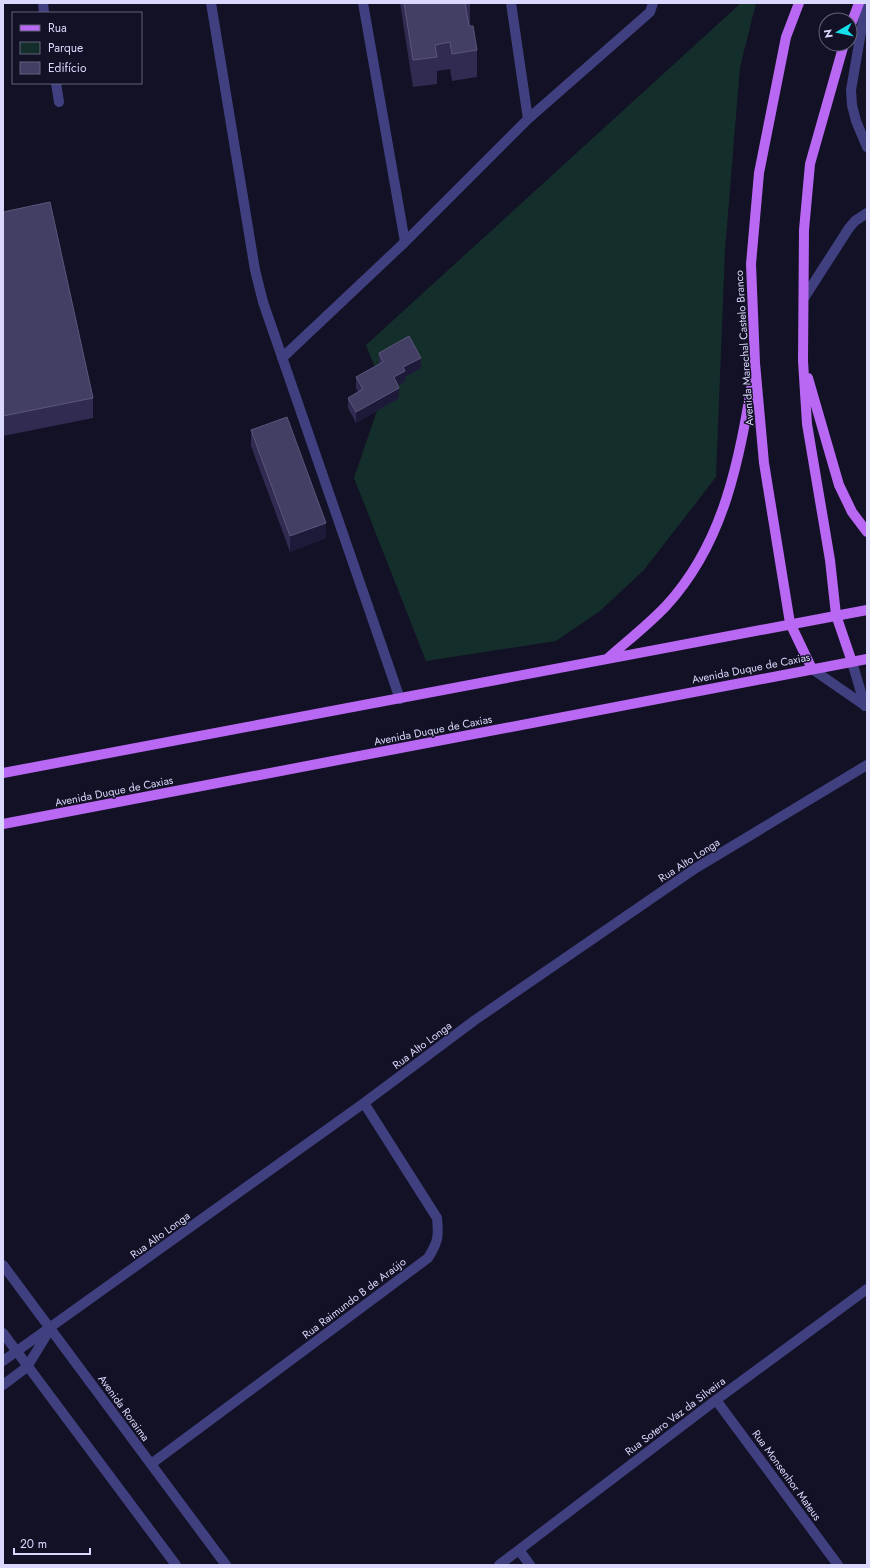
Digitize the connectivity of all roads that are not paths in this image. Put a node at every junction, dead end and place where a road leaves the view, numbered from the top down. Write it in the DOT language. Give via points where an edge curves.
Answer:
graph roads {
  1 [pos="211,3"];
  2 [pos="363,3"];
  3 [pos="511,3"];
  4 [pos="652,3"];
  5 [pos="799,3"];
  6 [pos="866,3"];
  7 [pos="842,52"];
  8 [pos="56,84"];
  9 [pos="59,102"];
  10 [pos="528,119"];
  11 [pos="867,146"];
  12 [pos="867,213"];
  13 [pos="405,242"];
  14 [pos="804,298"];
  15 [pos="282,358"];
  16 [pos="803,361"];
  17 [pos="755,363"];
  18 [pos="867,532"];
  19 [pos="867,610"];
  20 [pos="836,615"];
  21 [pos="790,623"];
  22 [pos="607,659"];
  23 [pos="867,659"];
  24 [pos="852,662"];
  25 [pos="812,669"];
  26 [pos="400,699"];
  27 [pos="866,707"];
  28 [pos="867,765"];
  29 [pos="3,772"];
  30 [pos="3,824"];
  31 [pos="364,1103"];
  32 [pos="3,1266"];
  33 [pos="867,1289"];
  34 [pos="51,1327"];
  35 [pos="3,1333"];
  36 [pos="16,1352"];
  37 [pos="3,1361"];
  38 [pos="27,1367"];
  39 [pos="3,1385"];
  40 [pos="716,1400"];
  41 [pos="151,1464"];
  42 [pos="519,1550"];
  43 [pos="176,1565"];
  44 [pos="226,1565"];
  45 [pos="498,1565"];
  46 [pos="530,1565"];
  47 [pos="838,1565"];
  1 -- 15 [label="street" via="255,270"];
  2 -- 13 [label="street"];
  3 -- 10 [label="street"];
  4 -- 10 [label="street" via="650,12"];
  5 -- 17 [label="main road, Avenida Marechal Castelo Branco" via="786,37 759,173 751,264"];
  6 -- 11 [label="street" via="851,90 856,121"];
  7 -- 14 [label="main road" via="810,164 804,230"];
  8 -- 9 [label="street"];
  10 -- 13 [label="street"];
  12 -- 14 [label="street" via="855,220 849,228"];
  13 -- 15 [label="street"];
  14 -- 16 [label="main road"];
  15 -- 26 [label="street"];
  16 -- 18 [label="main road" via="839,485 852,512"];
  16 -- 20 [label="main road" via="807,424 830,560"];
  17 -- 21 [label="main road, Avenida Marechal Castelo Branco" via="764,463"];
  17 -- 22 [label="main road" via="742,442 731,488 712,536 693,571 666,606"];
  19 -- 20 [label="main road"];
  20 -- 21 [label="main road"];
  20 -- 24 [label="main road"];
  21 -- 22 [label="main road"];
  21 -- 25 [label="main road, Avenida Marechal Castelo Branco"];
  22 -- 26 [label="main road"];
  23 -- 24 [label="main road, Avenida Duque de Caxias"];
  24 -- 25 [label="main road, Avenida Duque de Caxias"];
  24 -- 27 [label="street"];
  25 -- 27 [label="street"];
  25 -- 30 [label="main road, Avenida Duque de Caxias"];
  26 -- 29 [label="main road"];
  28 -- 31 [label="street, Rua Alto Longa" via="696,868 475,1020"];
  31 -- 34 [label="street, Rua Alto Longa"];
  31 -- 41 [label="street, Rua Raimundo B de Araújo" via="437,1218 439,1234 428,1258"];
  32 -- 34 [label="street, Avenida Roraima"];
  33 -- 40 [label="street, Rua Sotero Vaz da Silveira"];
  34 -- 36 [label="street, Rua Alto Longa"];
  34 -- 38 [label="street"];
  34 -- 41 [label="street, Avenida Roraima"];
  35 -- 36 [label="street"];
  36 -- 37 [label="street, Rua Alto Longa"];
  36 -- 38 [label="street"];
  38 -- 39 [label="street"];
  38 -- 43 [label="street"];
  40 -- 42 [label="street, Rua Sotero Vaz da Silveira"];
  40 -- 47 [label="street, Rua Monsenhor Mateus"];
  41 -- 44 [label="street, Avenida Roraima"];
  42 -- 45 [label="street, Rua Sotero Vaz da Silveira"];
  42 -- 46 [label="street"];
}
